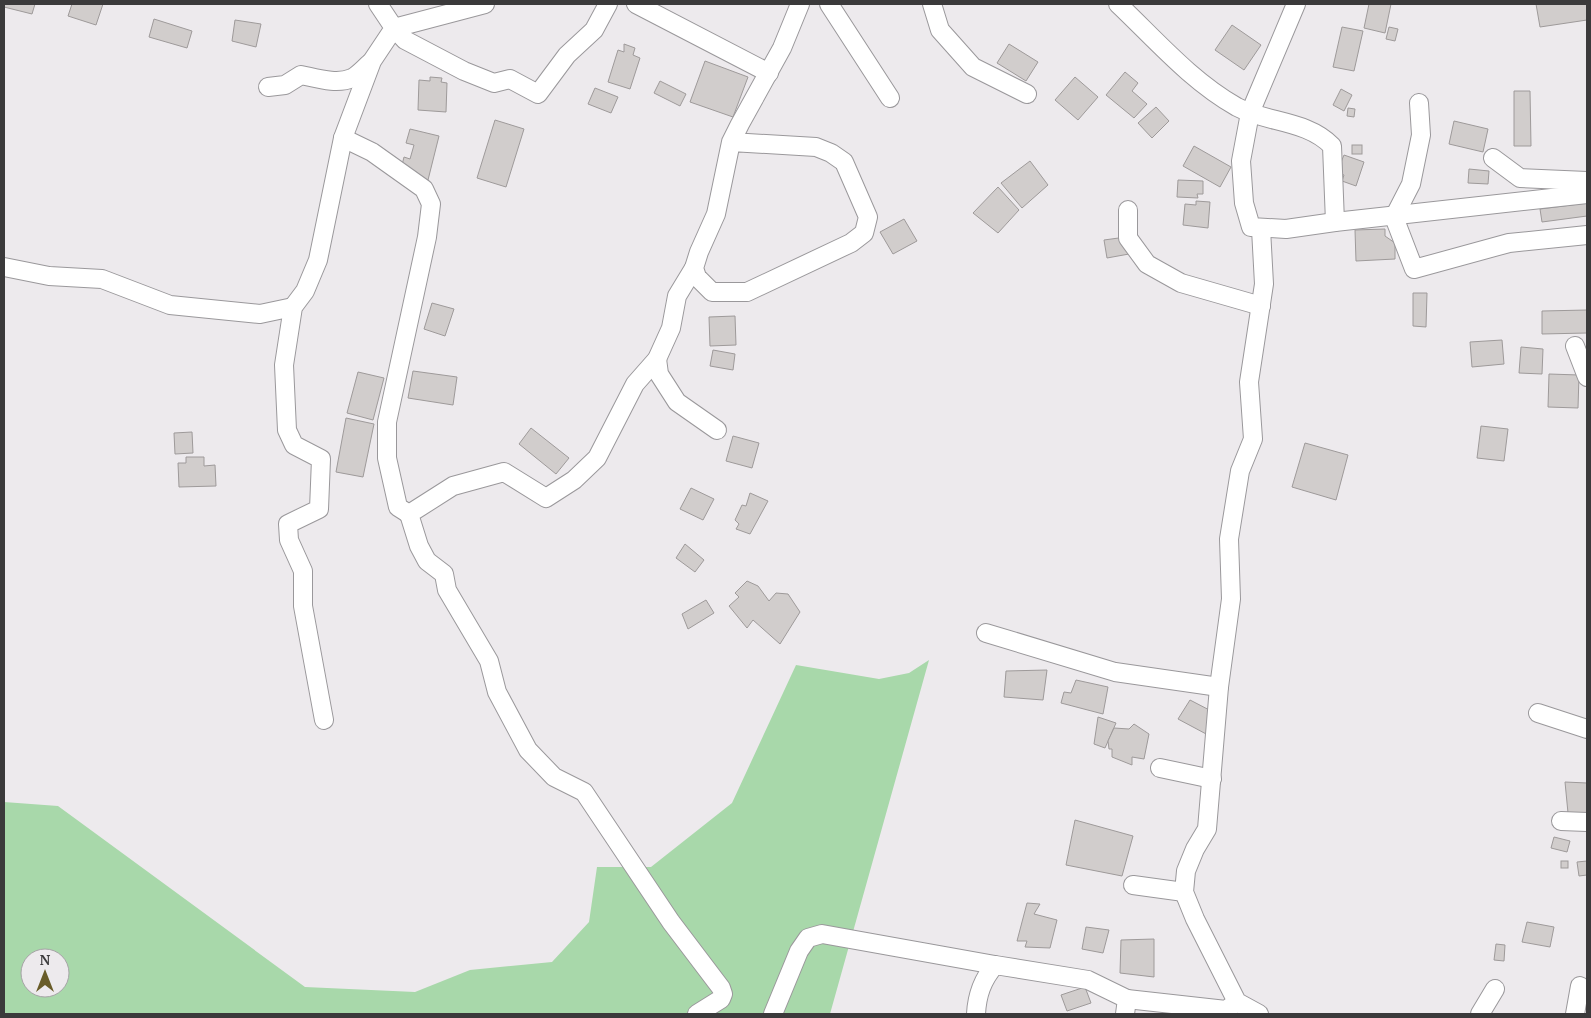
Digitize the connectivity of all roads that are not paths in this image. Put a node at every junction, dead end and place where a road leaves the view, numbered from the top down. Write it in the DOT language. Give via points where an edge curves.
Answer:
graph roads {
  1 [pos="378,4"];
  2 [pos="485,4"];
  3 [pos="608,4"];
  4 [pos="636,4"];
  5 [pos="800,4"];
  6 [pos="829,4"];
  7 [pos="932,4"];
  8 [pos="1118,4"];
  9 [pos="1296,4"];
  10 [pos="394,28"];
  11 [pos="372,61"];
  12 [pos="769,73"];
  13 [pos="268,87"];
  14 [pos="1027,94"];
  15 [pos="890,98"];
  16 [pos="1419,103"];
  17 [pos="1250,113"];
  18 [pos="343,138"];
  19 [pos="731,142"];
  20 [pos="1493,158"];
  21 [pos="1587,181"];
  22 [pos="1587,194"];
  23 [pos="1128,210"];
  24 [pos="1394,217"];
  25 [pos="1335,222"];
  26 [pos="1261,229"];
  27 [pos="1587,235"];
  28 [pos="4,267"];
  29 [pos="694,268"];
  30 [pos="1261,306"];
  31 [pos="293,307"];
  32 [pos="1575,346"];
  33 [pos="657,358"];
  34 [pos="1587,377"];
  35 [pos="717,430"];
  36 [pos="409,514"];
  37 [pos="986,634"];
  38 [pos="1219,687"];
  39 [pos="1538,713"];
  40 [pos="324,720"];
  41 [pos="1587,728"];
  42 [pos="1160,768"];
  43 [pos="1212,779"];
  44 [pos="1561,821"];
  45 [pos="1587,822"];
  46 [pos="1133,885"];
  47 [pos="1184,892"];
  48 [pos="995,965"];
  49 [pos="1580,986"];
  50 [pos="1495,989"];
  51 [pos="1237,1002"];
  52 [pos="1126,1007"];
  53 [pos="697,1014"];
  54 [pos="773,1014"];
  55 [pos="976,1014"];
  56 [pos="1259,1014"];
  57 [pos="1480,1014"];
  58 [pos="1575,1014"];
  1 -- 10 [label="street"];
  2 -- 10 [label="street"];
  3 -- 10 [label="street" via="594,30 567,56 538,94 510,79 494,83 464,71 405,40"];
  4 -- 12 [label="street"];
  5 -- 12 [label="street"];
  6 -- 15 [label="street"];
  7 -- 14 [label="street" via="940,30 973,67"];
  8 -- 17 [label="street" via="1190,74"];
  9 -- 17 [label="street"];
  10 -- 11 [label="street"];
  11 -- 13 [label="street" via="353,77 344,80 301,75 285,85"];
  11 -- 18 [label="street"];
  12 -- 19 [label="street"];
  16 -- 24 [label="street" via="1420,135 1410,184"];
  17 -- 25 [label="street" via="1315,132 1332,146"];
  17 -- 26 [label="street" via="1241,161 1244,203 1251,227"];
  18 -- 31 [label="street" via="318,260 305,291"];
  18 -- 36 [label="street" via="372,152 424,190 430,204 427,237 387,422 387,458 394,491 398,507"];
  19 -- 29 [label="street" via="716,214"];
  19 -- 29 [label="street" via="816,147 831,153 844,162 864,207 868,217 864,233 851,243 747,292 712,292 697,277"];
  20 -- 21 [label="street" via="1520,178"];
  22 -- 24 [label="street"];
  23 -- 30 [label="street" via="1128,238 1147,264 1181,283"];
  24 -- 25 [label="street"];
  24 -- 27 [label="street" via="1414,269 1509,243"];
  25 -- 26 [label="street"];
  26 -- 30 [label="street" via="1264,284"];
  28 -- 31 [label="street" via="49,276 102,279 170,304 260,314"];
  29 -- 33 [label="street" via="677,296 671,328"];
  30 -- 38 [label="street" via="1249,382 1253,439 1240,471 1229,539 1231,599"];
  31 -- 40 [label="street" via="284,364 287,430 294,445 321,459 319,509 288,524 289,540 303,572 303,606"];
  32 -- 34 [label="street"];
  33 -- 35 [label="street" via="659,374 677,402"];
  33 -- 36 [label="street" via="635,384 597,458 574,480 546,498 504,472 453,486"];
  36 -- 53 [label="street" via="418,546 427,561 444,574 447,590 490,661 497,692 528,750 554,777 584,792 671,922 721,988 721,999"];
  37 -- 38 [label="street" via="1115,672"];
  38 -- 43 [label="street"];
  39 -- 41 [label="street"];
  42 -- 43 [label="street"];
  43 -- 47 [label="street" via="1207,830 1186,871"];
  44 -- 45 [label="street"];
  46 -- 47 [label="street"];
  47 -- 51 [label="street"];
  48 -- 52 [label="street" via="1088,980"];
  48 -- 54 [label="street" via="822,934 808,938 799,951"];
  48 -- 55 [label="street" via="984,981"];
  49 -- 58 [label="street"];
  50 -- 57 [label="street"];
  51 -- 52 [label="street" via="1226,1010"];
  51 -- 56 [label="street"];
}
